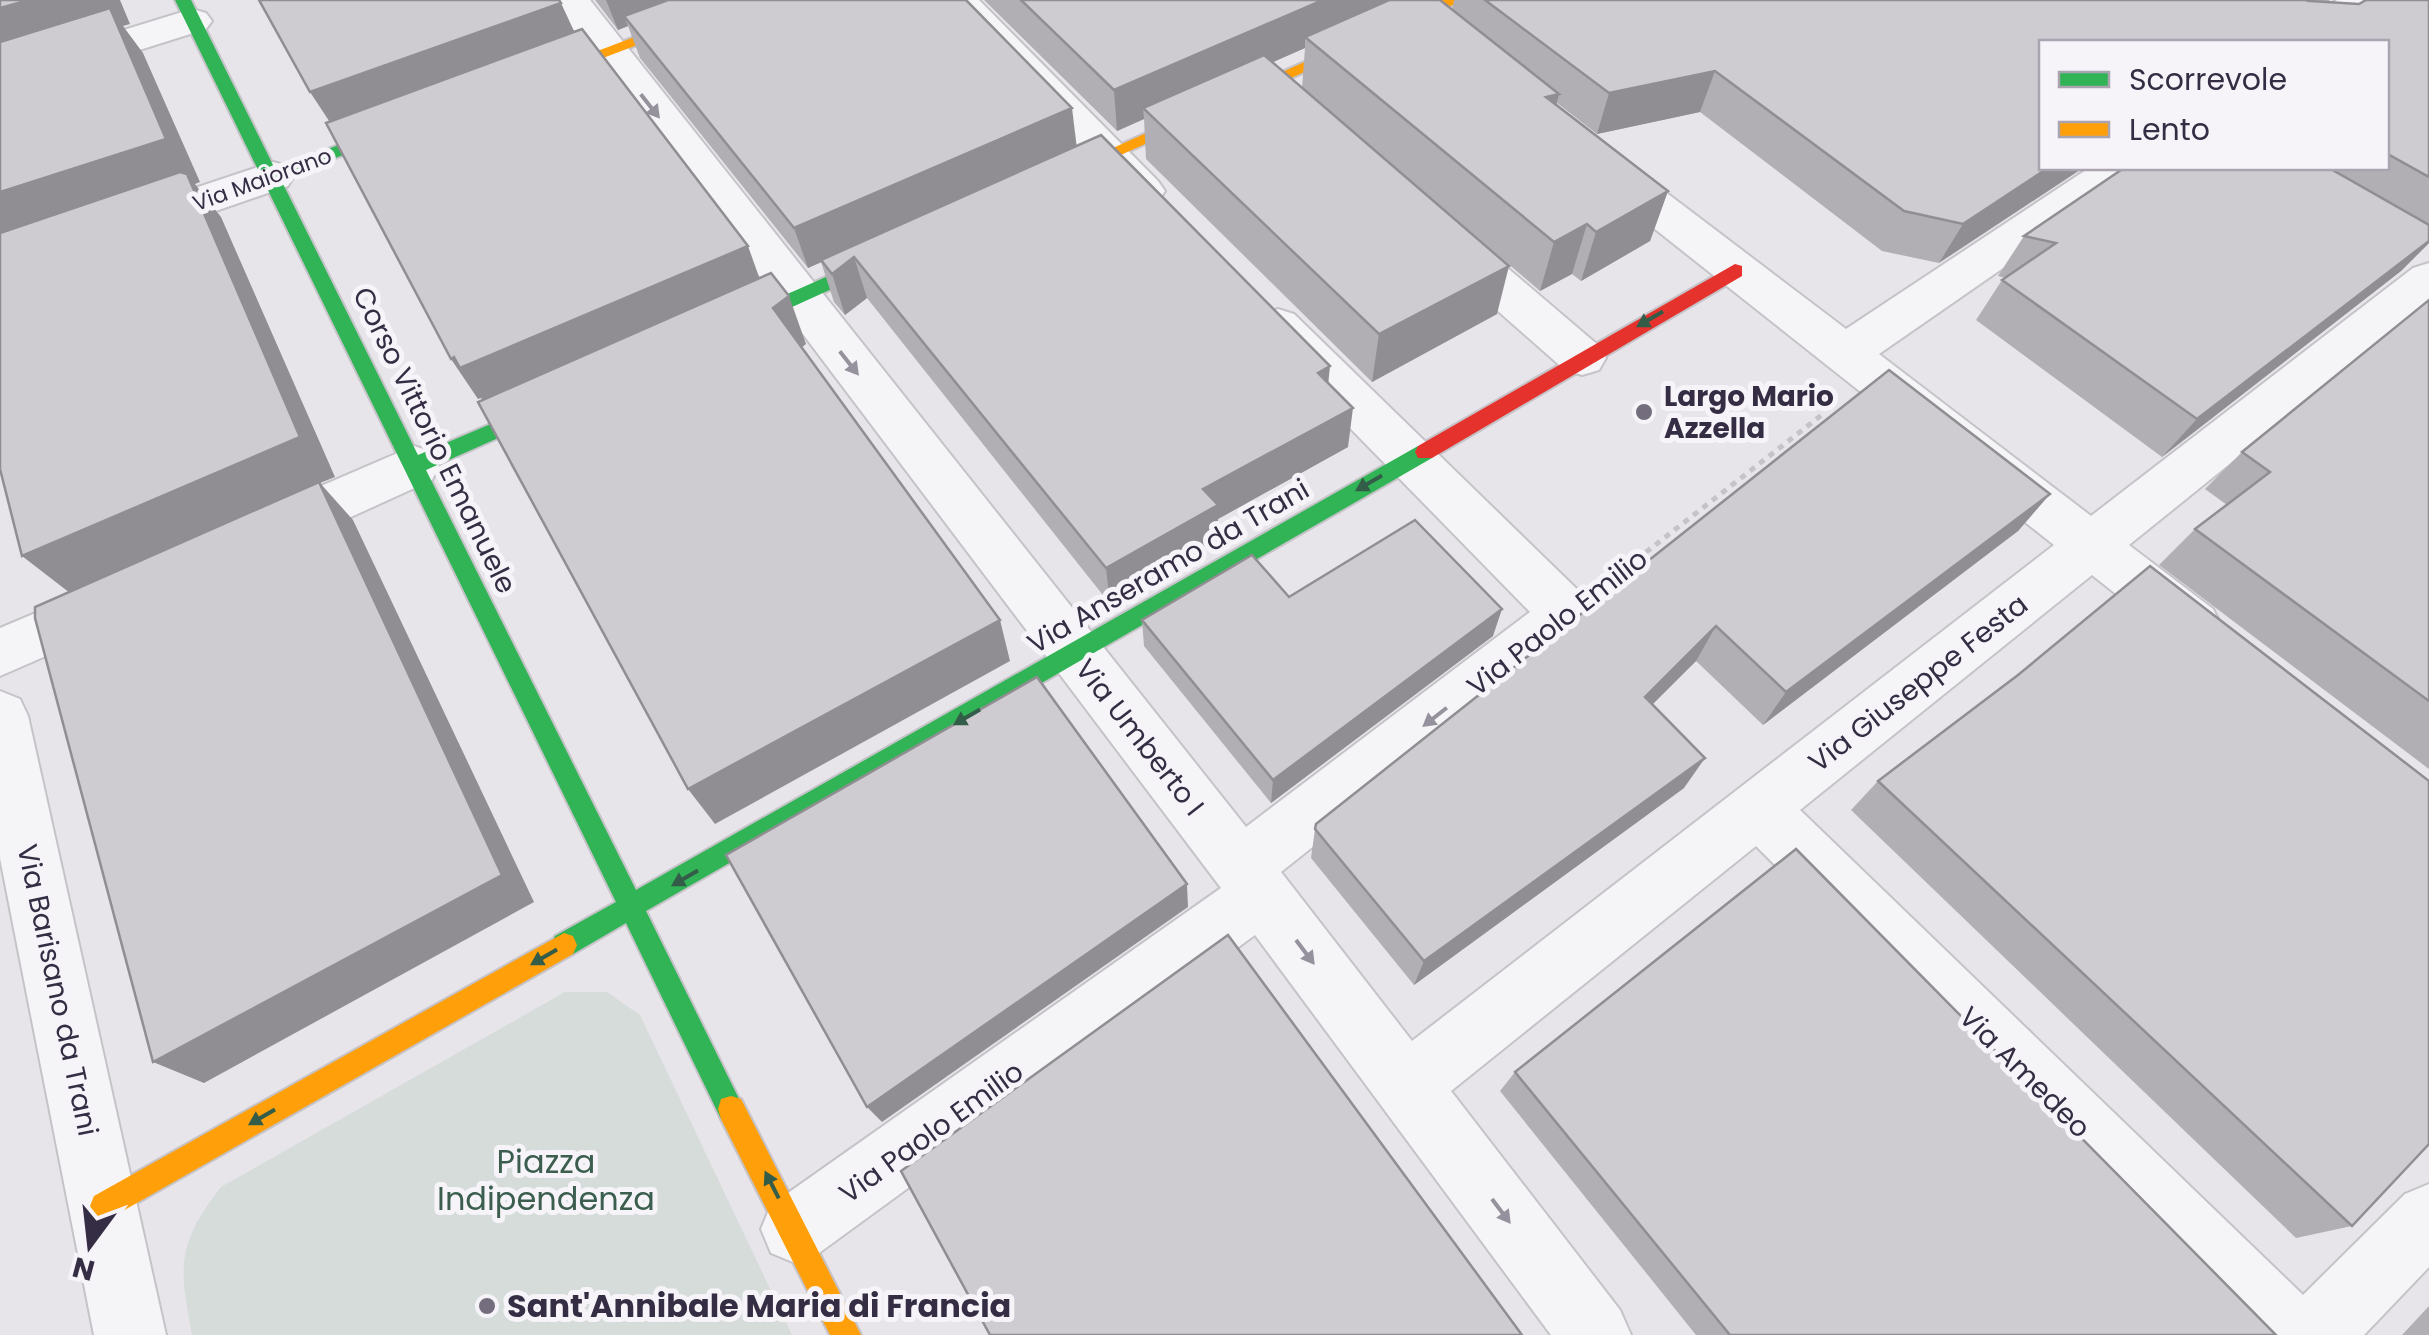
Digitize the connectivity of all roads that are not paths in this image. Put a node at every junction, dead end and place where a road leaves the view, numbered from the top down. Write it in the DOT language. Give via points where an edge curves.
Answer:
graph roads {
  1 [pos="570,0"];
  2 [pos="747,0"];
  3 [pos="957,0"];
  4 [pos="2363,0"];
  5 [pos="1422,6"];
  6 [pos="188,10"];
  7 [pos="2304,40"];
  8 [pos="607,50"];
  9 [pos="1462,53"];
  10 [pos="0,81"];
  11 [pos="514,85"];
  12 [pos="440,113"];
  13 [pos="1568,138"];
  14 [pos="1106,154"];
  15 [pos="2115,170"];
  16 [pos="273,176"];
  17 [pos="1021,194"];
  18 [pos="1424,220"];
  19 [pos="1176,223"];
  20 [pos="918,242"];
  21 [pos="2418,262"];
  22 [pos="0,270"];
  23 [pos="1734,271"];
  24 [pos="1245,293"];
  25 [pos="798,298"];
  26 [pos="706,338"];
  27 [pos="1582,358"];
  28 [pos="1857,365"];
  29 [pos="578,394"];
  30 [pos="1410,459"];
  31 [pos="414,466"];
  32 [pos="2093,546"];
  33 [pos="216,555"];
  34 [pos="144,588"];
  35 [pos="0,653"];
  36 [pos="2230,654"];
  37 [pos="1076,655"];
  38 [pos="0,716"];
  39 [pos="1758,808"];
  40 [pos="1251,881"];
  41 [pos="629,909"];
  42 [pos="1406,1086"];
  43 [pos="104,1206"];
  44 [pos="2429,1218"];
  45 [pos="795,1230"];
  46 [pos="130,1335"];
  47 [pos="846,1335"];
  48 [pos="1595,1335"];
  49 [pos="2293,1335"];
  50 [pos="2314,1335"];
  1 -- 8 [label="street, Via Umberto I"];
  2 -- 8 [label="street"];
  3 -- 14 [label="street"];
  4 -- 7 [label="street"];
  5 -- 9 [label="street"];
  5 -- 14 [label="street" via="1279,95"];
  6 -- 10 [label="street"];
  6 -- 16 [label="street, Corso Vittorio Emanuele"];
  8 -- 11 [label="street"];
  8 -- 25 [label="street, Via Umberto I, one-way"];
  12 -- 16 [label="street, Via Maiorano"];
  13 -- 23 [label="street"];
  14 -- 17 [label="street"];
  14 -- 19 [label="street"];
  15 -- 28 [label="street"];
  16 -- 22 [label="street, Via Maiorano"];
  16 -- 31 [label="street, Corso Vittorio Emanuele"];
  18 -- 27 [label="street"];
  20 -- 25 [label="street"];
  21 -- 32 [label="street, Via Giuseppe Festa"];
  23 -- 27 [label="street, Via Anseramo da Trani, one-way"];
  23 -- 28 [label="street"];
  24 -- 30 [label="street"];
  25 -- 26 [label="street"];
  25 -- 37 [label="street, Via Umberto I, one-way"];
  27 -- 30 [label="street, Via Anseramo da Trani"];
  28 -- 32 [label="street"];
  29 -- 31 [label="street"];
  30 -- 37 [label="street, Via Anseramo da Trani, one-way"];
  30 -- 40 [label="street, Via Paolo Emilio, one-way" via="1567,614"];
  31 -- 33 [label="street"];
  31 -- 41 [label="street, Corso Vittorio Emanuele"];
  32 -- 36 [label="street"];
  32 -- 39 [label="street, Via Giuseppe Festa"];
  34 -- 35 [label="street"];
  37 -- 40 [label="street, Via Umberto I"];
  37 -- 41 [label="street, Via Anseramo da Trani, one-way"];
  38 -- 43 [label="street, Via Barisano da Trani"];
  39 -- 42 [label="street, Via Giuseppe Festa"];
  39 -- 49 [label="street, Via Amedeo"];
  40 -- 42 [label="street, Via Umberto I, one-way"];
  40 -- 45 [label="street, Via Paolo Emilio"];
  41 -- 43 [label="street, one-way"];
  45 -- 41 [label="street, one-way"];
  42 -- 48 [label="street, Via Umberto I, one-way"];
  43 -- 46 [label="street"];
  44 -- 50 [label="street"];
  45 -- 47 [label="street"];
}
